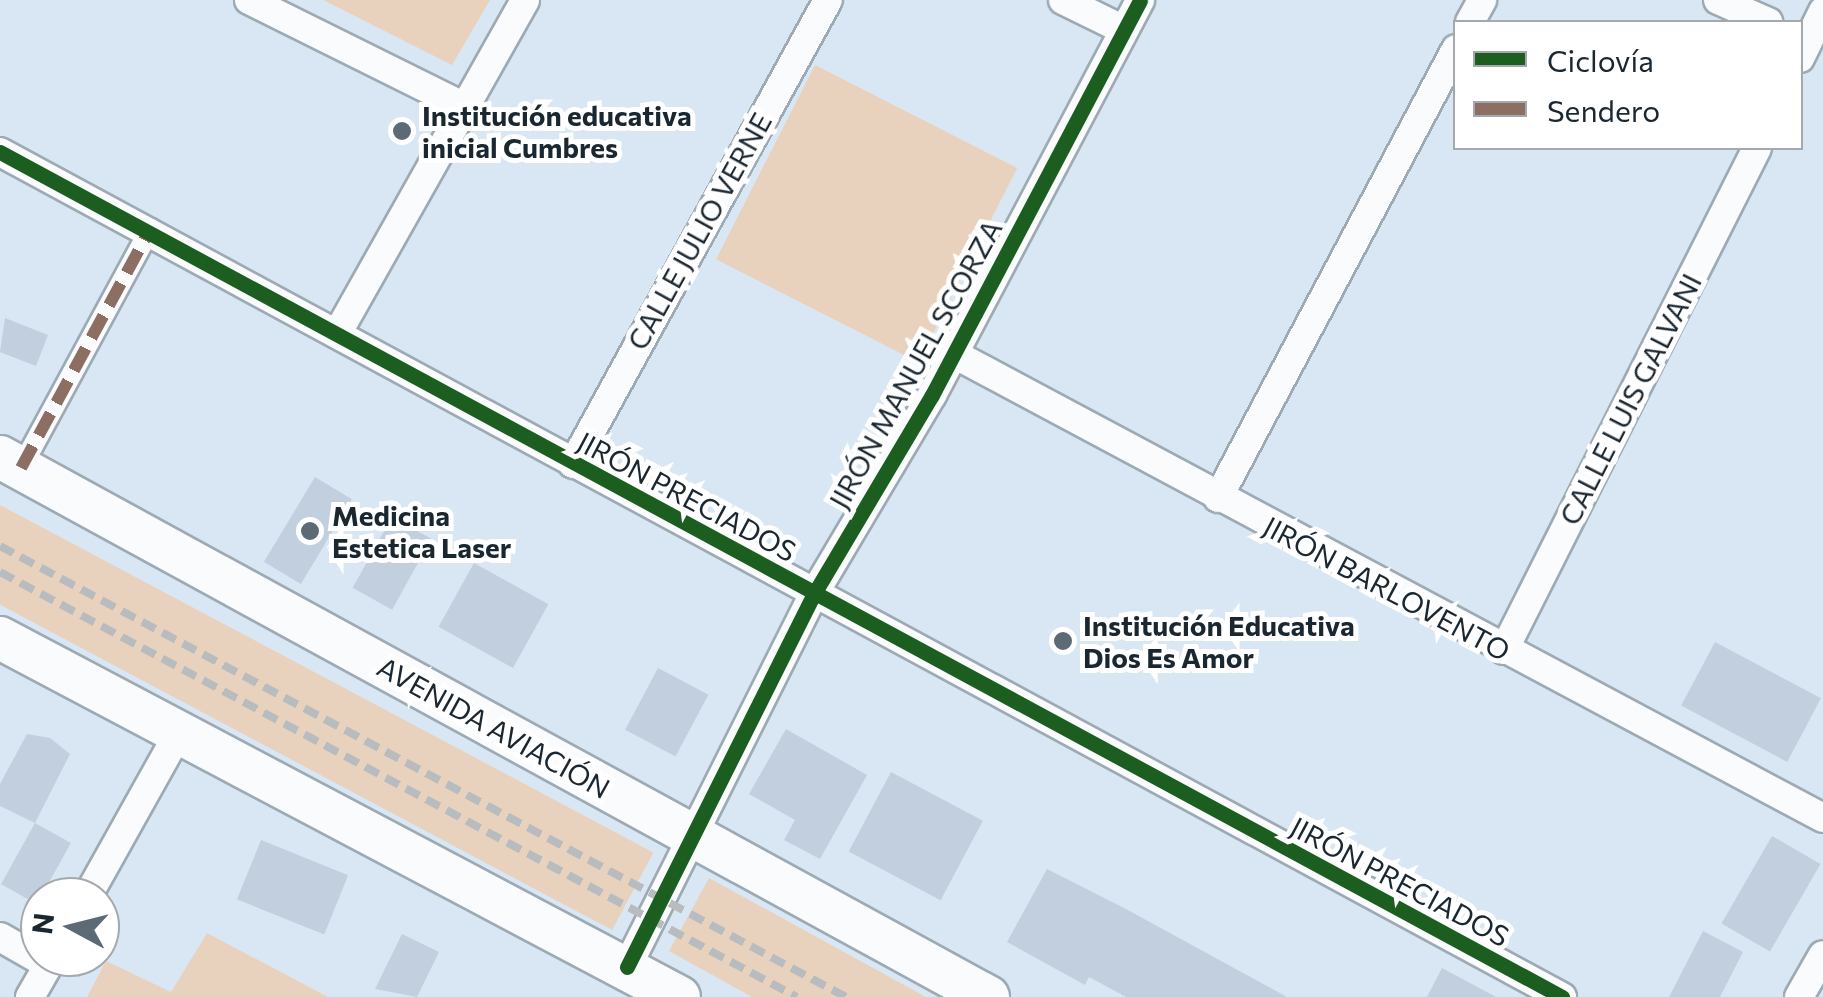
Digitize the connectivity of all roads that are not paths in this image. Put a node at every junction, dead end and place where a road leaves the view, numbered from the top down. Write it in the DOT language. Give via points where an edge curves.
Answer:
graph roads {
  1 [pos="249,0"];
  2 [pos="525,0"];
  3 [pos="828,0"];
  4 [pos="1063,0"];
  5 [pos="1140,0"];
  6 [pos="1718,0"];
  7 [pos="1823,11"];
  8 [pos="1763,20"];
  9 [pos="1124,30"];
  10 [pos="1808,46"];
  11 [pos="1453,55"];
  12 [pos="465,107"];
  13 [pos="1755,150"];
  14 [pos="0,152"];
  15 [pos="150,230"];
  16 [pos="337,334"];
  17 [pos="954,354"];
  18 [pos="10,462"];
  19 [pos="573,464"];
  20 [pos="1218,498"];
  21 [pos="816,592"];
  22 [pos="0,638"];
  23 [pos="1504,650"];
  24 [pos="178,734"];
  25 [pos="1823,818"];
  26 [pos="693,836"];
  27 [pos="98,877"];
  28 [pos="1823,954"];
  29 [pos="626,967"];
  30 [pos="679,997"];
  31 [pos="988,997"];
  32 [pos="1562,997"];
  33 [pos="1799,997"];
  1 -- 12 [label="street"];
  2 -- 12 [label="street"];
  3 -- 19 [label="street, CALLE JULIO VERNE"];
  4 -- 9 [label="street"];
  5 -- 9 [label="street, JIRÓN MANUEL SCORZA"];
  6 -- 8 [label="street"];
  7 -- 10 [label="street"];
  9 -- 17 [label="street, JIRÓN MANUEL SCORZA"];
  11 -- 20 [label="street"];
  12 -- 16 [label="street"];
  13 -- 23 [label="street, CALLE LUIS GALVANI"];
  14 -- 15 [label="street, JIRÓN PRECIADOS"];
  15 -- 16 [label="street, JIRÓN PRECIADOS"];
  15 -- 18 [label="street"];
  16 -- 19 [label="street, JIRÓN PRECIADOS"];
  17 -- 20 [label="street, JIRÓN BARLOVENTO"];
  17 -- 21 [label="street, JIRÓN MANUEL SCORZA"];
  18 -- 26 [label="main road, AVENIDA AVIACIÓN"];
  19 -- 21 [label="street, JIRÓN PRECIADOS"];
  20 -- 23 [label="street, JIRÓN BARLOVENTO"];
  21 -- 26 [label="street, JIRÓN MANUEL SCORZA"];
  21 -- 32 [label="street, JIRÓN PRECIADOS"];
  22 -- 24 [label="main road"];
  23 -- 25 [label="street, JIRÓN BARLOVENTO"];
  24 -- 27 [label="street"];
  24 -- 29 [label="main road"];
  26 -- 29 [label="street, JIRÓN MANUEL SCORZA"];
  26 -- 31 [label="main road, AVENIDA AVIACIÓN"];
  28 -- 33 [label="street"];
  29 -- 30 [label="main road"];
}
